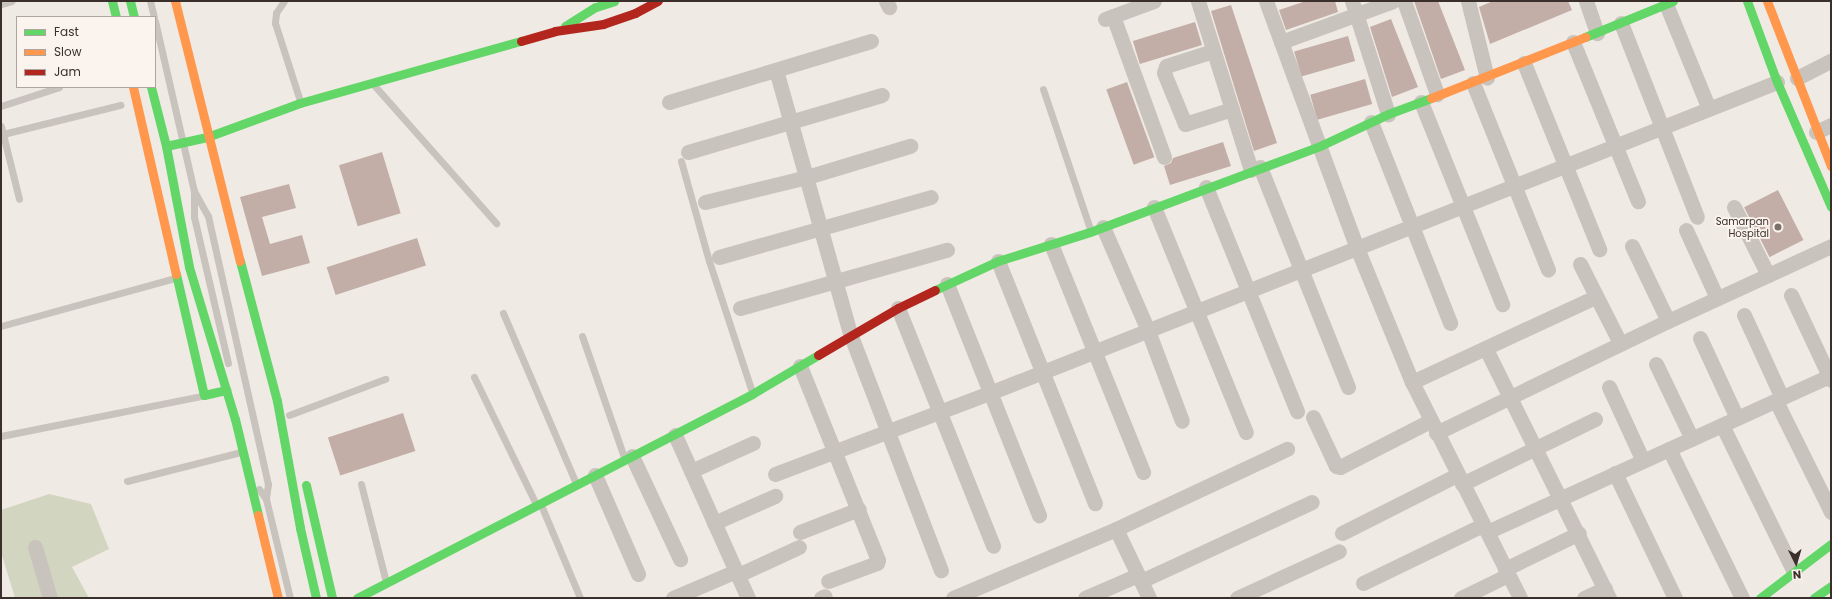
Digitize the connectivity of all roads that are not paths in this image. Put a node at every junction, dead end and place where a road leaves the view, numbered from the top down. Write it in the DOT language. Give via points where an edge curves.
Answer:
graph roads {
  1 [pos="12,1"];
  2 [pos="112,1"];
  3 [pos="130,1"];
  4 [pos="150,1"];
  5 [pos="175,1"];
  6 [pos="284,1"];
  7 [pos="614,1"];
  8 [pos="658,1"];
  9 [pos="1154,1"];
  10 [pos="1198,1"];
  11 [pos="1266,1"];
  12 [pos="1352,1"];
  13 [pos="1393,1"];
  14 [pos="1404,1"];
  15 [pos="1468,1"];
  16 [pos="1586,1"];
  17 [pos="1747,1"];
  18 [pos="1767,1"];
  19 [pos="1669,2"];
  20 [pos="1,4"];
  21 [pos="1356,15"];
  22 [pos="116,16"];
  23 [pos="134,16"];
  24 [pos="154,16"];
  25 [pos="1621,23"];
  26 [pos="156,26"];
  27 [pos="556,31"];
  28 [pos="1597,33"];
  29 [pos="870,41"];
  30 [pos="1281,42"];
  31 [pos="1574,42"];
  32 [pos="1213,51"];
  33 [pos="1831,61"];
  34 [pos="1524,63"];
  35 [pos="776,70"];
  36 [pos="1487,78"];
  37 [pos="1797,78"];
  38 [pos="1777,82"];
  39 [pos="371,83"];
  40 [pos="1473,83"];
  41 [pos="56,88"];
  42 [pos="133,88"];
  43 [pos="151,88"];
  44 [pos="1043,90"];
  45 [pos="1437,94"];
  46 [pos="882,95"];
  47 [pos="668,102"];
  48 [pos="1421,102"];
  49 [pos="300,103"];
  50 [pos="120,105"];
  51 [pos="1,106"];
  52 [pos="1232,109"];
  53 [pos="1709,109"];
  54 [pos="1388,114"];
  55 [pos="791,122"];
  56 [pos="1371,122"];
  57 [pos="1831,125"];
  58 [pos="1,126"];
  59 [pos="1663,127"];
  60 [pos="1816,132"];
  61 [pos="217,133"];
  62 [pos="3,134"];
  63 [pos="207,137"];
  64 [pos="182,143"];
  65 [pos="166,146"];
  66 [pos="910,146"];
  67 [pos="1320,146"];
  68 [pos="1615,146"];
  69 [pos="684,157"];
  70 [pos="1164,157"];
  71 [pos="1831,166"];
  72 [pos="1564,167"];
  73 [pos="1255,169"];
  74 [pos="807,176"];
  75 [pos="1514,186"];
  76 [pos="1206,187"];
  77 [pos="194,191"];
  78 [pos="931,197"];
  79 [pos="19,199"];
  80 [pos="1638,200"];
  81 [pos="705,202"];
  82 [pos="1154,207"];
  83 [pos="1462,207"];
  84 [pos="1734,207"];
  85 [pos="1831,207"];
  86 [pos="1697,217"];
  87 [pos="496,223"];
  88 [pos="822,227"];
  89 [pos="1411,228"];
  90 [pos="1097,229"];
  91 [pos="1686,230"];
  92 [pos="1051,244"];
  93 [pos="1632,246"];
  94 [pos="1831,246"];
  95 [pos="1357,248"];
  96 [pos="1599,249"];
  97 [pos="947,250"];
  98 [pos="719,257"];
  99 [pos="998,261"];
  100 [pos="1580,264"];
  101 [pos="1301,270"];
  102 [pos="1548,270"];
  103 [pos="191,273"];
  104 [pos="1768,275"];
  105 [pos="177,277"];
  106 [pos="836,281"];
  107 [pos="947,284"];
  108 [pos="1249,290"];
  109 [pos="1791,295"];
  110 [pos="1596,297"];
  111 [pos="1716,298"];
  112 [pos="1502,304"];
  113 [pos="740,308"];
  114 [pos="898,308"];
  115 [pos="1198,310"];
  116 [pos="503,313"];
  117 [pos="1744,315"];
  118 [pos="1668,320"];
  119 [pos="1450,323"];
  120 [pos="1,326"];
  121 [pos="1147,328"];
  122 [pos="582,336"];
  123 [pos="851,336"];
  124 [pos="1700,338"];
  125 [pos="1620,343"];
  126 [pos="1486,349"];
  127 [pos="1093,350"];
  128 [pos="1656,364"];
  129 [pos="800,366"];
  130 [pos="1043,370"];
  131 [pos="230,371"];
  132 [pos="474,376"];
  133 [pos="1830,377"];
  134 [pos="385,379"];
  135 [pos="1412,382"];
  136 [pos="1348,387"];
  137 [pos="1609,387"];
  138 [pos="230,388"];
  139 [pos="992,392"];
  140 [pos="752,394"];
  141 [pos="204,395"];
  142 [pos="1510,397"];
  143 [pos="1779,400"];
  144 [pos="939,410"];
  145 [pos="1297,411"];
  146 [pos="289,415"];
  147 [pos="1313,417"];
  148 [pos="1737,418"];
  149 [pos="1595,419"];
  150 [pos="1182,421"];
  151 [pos="1722,425"];
  152 [pos="1433,427"];
  153 [pos="293,430"];
  154 [pos="887,430"];
  155 [pos="1246,432"];
  156 [pos="675,435"];
  157 [pos="1,436"];
  158 [pos="1692,439"];
  159 [pos="753,443"];
  160 [pos="1287,449"];
  161 [pos="1537,449"];
  162 [pos="1669,449"];
  163 [pos="836,450"];
  164 [pos="243,451"];
  165 [pos="629,458"];
  166 [pos="1643,461"];
  167 [pos="691,471"];
  168 [pos="1143,472"];
  169 [pos="1615,473"];
  170 [pos="775,474"];
  171 [pos="595,475"];
  172 [pos="304,476"];
  173 [pos="1460,480"];
  174 [pos="127,481"];
  175 [pos="361,484"];
  176 [pos="576,485"];
  177 [pos="775,496"];
  178 [pos="1562,498"];
  179 [pos="266,499"];
  180 [pos="1312,502"];
  181 [pos="1095,503"];
  182 [pos="538,504"];
  183 [pos="859,509"];
  184 [pos="1831,512"];
  185 [pos="1039,515"];
  186 [pos="714,523"];
  187 [pos="1116,529"];
  188 [pos="1485,529"];
  189 [pos="1342,533"];
  190 [pos="1579,533"];
  191 [pos="1831,544"];
  192 [pos="993,546"];
  193 [pos="35,547"];
  194 [pos="1339,551"];
  195 [pos="680,559"];
  196 [pos="941,570"];
  197 [pos="1507,572"];
  198 [pos="1794,572"];
  199 [pos="737,573"];
  200 [pos="638,574"];
  201 [pos="1139,578"];
  202 [pos="828,581"];
  203 [pos="386,582"];
  204 [pos="1363,583"];
  205 [pos="1831,586"];
  206 [pos="1607,593"];
  207 [pos="50,598"];
  208 [pos="278,598"];
  209 [pos="290,598"];
  210 [pos="316,598"];
  211 [pos="332,598"];
  212 [pos="357,598"];
  213 [pos="580,598"];
  214 [pos="673,598"];
  215 [pos="748,598"];
  216 [pos="953,598"];
  217 [pos="1085,598"];
  218 [pos="1149,598"];
  219 [pos="1237,598"];
  220 [pos="1461,598"];
  221 [pos="1520,598"];
  222 [pos="1584,598"];
  223 [pos="1675,598"];
  224 [pos="1742,598"];
  225 [pos="1760,598"];
  226 [pos="1814,598"];
  1 -- 20 [label="lane"];
  2 -- 22 [label="street"];
  3 -- 23 [label="street"];
  4 -- 24 [label="lane"];
  5 -- 63 [label="street"];
  6 -- 49 [label="lane" via="276,13 275,23"];
  7 -- 27 [label="street" via="596,7"];
  8 -- 27 [label="street" via="635,13 603,24"];
  9 -- 70 [label="street" via="1109,17"];
  10 -- 32 [label="street"];
  11 -- 30 [label="street"];
  12 -- 21 [label="street"];
  13 -- 21 [label="street"];
  14 -- 45 [label="street"];
  15 -- 36 [label="street"];
  16 -- 28 [label="street"];
  17 -- 38 [label="street"];
  18 -- 37 [label="street"];
  19 -- 25 [label="street"];
  19 -- 53 [label="street"];
  21 -- 30 [label="street"];
  21 -- 54 [label="street"];
  25 -- 28 [label="street"];
  25 -- 59 [label="street"];
  26 -- 64 [label="lane"];
  27 -- 39 [label="street"];
  28 -- 31 [label="street"];
  29 -- 35 [label="street"];
  30 -- 67 [label="street"];
  31 -- 34 [label="street"];
  31 -- 68 [label="street"];
  32 -- 52 [label="street"];
  32 -- 52 [label="street" via="1166,66 1164,73 1185,124"];
  33 -- 37 [label="street"];
  34 -- 36 [label="street"];
  34 -- 72 [label="street"];
  35 -- 47 [label="street"];
  35 -- 55 [label="street"];
  36 -- 40 [label="street"];
  37 -- 60 [label="street"];
  38 -- 53 [label="street"];
  38 -- 85 [label="street"];
  39 -- 49 [label="street"];
  39 -- 87 [label="lane"];
  40 -- 45 [label="street"];
  40 -- 75 [label="street"];
  41 -- 51 [label="lane"];
  42 -- 105 [label="street"];
  43 -- 65 [label="street"];
  44 -- 90 [label="lane"];
  45 -- 48 [label="street"];
  46 -- 55 [label="street"];
  48 -- 54 [label="street"];
  48 -- 83 [label="street"];
  49 -- 61 [label="street"];
  50 -- 62 [label="lane"];
  52 -- 73 [label="street"];
  53 -- 59 [label="street"];
  54 -- 56 [label="street"];
  55 -- 69 [label="street"];
  55 -- 74 [label="street"];
  56 -- 67 [label="street"];
  56 -- 89 [label="street"];
  57 -- 60 [label="street"];
  58 -- 62 [label="lane"];
  59 -- 68 [label="street"];
  59 -- 86 [label="street"];
  60 -- 71 [label="street"];
  61 -- 63 [label="street"];
  61 -- 146 [label="street"];
  62 -- 79 [label="lane"];
  63 -- 64 [label="street"];
  63 -- 210 [label="street" via="277,401 300,528"];
  64 -- 65 [label="street"];
  64 -- 77 [label="lane"];
  65 -- 103 [label="street"];
  66 -- 74 [label="street"];
  67 -- 73 [label="street"];
  67 -- 95 [label="street"];
  68 -- 72 [label="street"];
  68 -- 80 [label="street"];
  69 -- 140 [label="lane" via="704,246"];
  72 -- 75 [label="street"];
  72 -- 96 [label="street"];
  73 -- 76 [label="street"];
  73 -- 101 [label="street"];
  74 -- 81 [label="street"];
  74 -- 88 [label="street"];
  75 -- 83 [label="street"];
  75 -- 102 [label="street"];
  76 -- 82 [label="street"];
  76 -- 108 [label="street"];
  77 -- 131 [label="lane" via="194,217"];
  77 -- 179 [label="lane" via="208,216 268,484"];
  78 -- 88 [label="street"];
  82 -- 90 [label="street"];
  82 -- 115 [label="street"];
  83 -- 89 [label="street"];
  83 -- 112 [label="street"];
  84 -- 104 [label="street"];
  88 -- 98 [label="street"];
  88 -- 106 [label="street"];
  89 -- 95 [label="street"];
  89 -- 119 [label="street"];
  90 -- 92 [label="street"];
  90 -- 121 [label="street"];
  91 -- 111 [label="street"];
  92 -- 99 [label="street"];
  92 -- 127 [label="street"];
  93 -- 118 [label="street"];
  94 -- 104 [label="street"];
  95 -- 101 [label="street"];
  95 -- 135 [label="street"];
  97 -- 106 [label="street"];
  99 -- 107 [label="street"];
  99 -- 130 [label="street"];
  100 -- 110 [label="street"];
  101 -- 108 [label="street"];
  101 -- 136 [label="street"];
  103 -- 105 [label="street"];
  103 -- 138 [label="street"];
  104 -- 111 [label="street"];
  105 -- 120 [label="lane"];
  105 -- 141 [label="street"];
  106 -- 113 [label="street"];
  106 -- 123 [label="street"];
  107 -- 114 [label="street"];
  107 -- 139 [label="street"];
  108 -- 115 [label="street"];
  108 -- 145 [label="street"];
  109 -- 133 [label="street"];
  110 -- 125 [label="street"];
  110 -- 126 [label="street"];
  111 -- 118 [label="street"];
  114 -- 123 [label="street"];
  114 -- 144 [label="street"];
  115 -- 121 [label="street"];
  115 -- 155 [label="street"];
  116 -- 176 [label="lane"];
  117 -- 143 [label="street"];
  118 -- 125 [label="street"];
  121 -- 127 [label="street"];
  121 -- 150 [label="street"];
  122 -- 165 [label="lane"];
  123 -- 129 [label="street"];
  123 -- 154 [label="street"];
  124 -- 148 [label="street"];
  125 -- 142 [label="street"];
  126 -- 135 [label="street"];
  126 -- 142 [label="street"];
  127 -- 130 [label="street"];
  127 -- 168 [label="street"];
  128 -- 158 [label="street"];
  129 -- 140 [label="street"];
  129 -- 163 [label="street"];
  130 -- 139 [label="street"];
  130 -- 181 [label="street"];
  132 -- 182 [label="lane"];
  133 -- 143 [label="street"];
  134 -- 146 [label="lane"];
  135 -- 152 [label="street"];
  137 -- 166 [label="street"];
  138 -- 141 [label="street"];
  138 -- 164 [label="street"];
  138 -- 179 [label="lane" via="257,486"];
  139 -- 144 [label="street"];
  139 -- 185 [label="street"];
  140 -- 156 [label="street"];
  141 -- 157 [label="lane"];
  142 -- 152 [label="street"];
  142 -- 161 [label="street"];
  143 -- 148 [label="street"];
  143 -- 184 [label="street"];
  144 -- 154 [label="street"];
  144 -- 192 [label="street"];
  146 -- 153 [label="street"];
  147 -- 152 [label="street" via="1336,466 1340,467"];
  148 -- 151 [label="street"];
  149 -- 161 [label="street"];
  151 -- 158 [label="street"];
  151 -- 198 [label="street"];
  152 -- 173 [label="street"];
  154 -- 163 [label="street"];
  154 -- 196 [label="street"];
  156 -- 165 [label="street"];
  156 -- 167 [label="street"];
  158 -- 162 [label="street"];
  159 -- 167 [label="street"];
  160 -- 187 [label="street"];
  161 -- 173 [label="street"];
  161 -- 178 [label="street"];
  162 -- 166 [label="street"];
  162 -- 224 [label="street"];
  163 -- 170 [label="street"];
  163 -- 183 [label="street"];
  164 -- 174 [label="lane"];
  164 -- 208 [label="street"];
  165 -- 171 [label="street"];
  165 -- 195 [label="street"];
  166 -- 169 [label="street"];
  167 -- 186 [label="street"];
  169 -- 178 [label="street"];
  169 -- 223 [label="street"];
  171 -- 176 [label="street"];
  171 -- 200 [label="street"];
  172 -- 211 [label="street"];
  173 -- 188 [label="street"];
  173 -- 189 [label="street"];
  175 -- 203 [label="lane"];
  176 -- 182 [label="street"];
  177 -- 186 [label="street"];
  178 -- 188 [label="street"];
  178 -- 190 [label="street"];
  179 -- 209 [label="lane"];
  180 -- 201 [label="street"];
  182 -- 203 [label="street"];
  182 -- 213 [label="lane"];
  183 -- 199 [label="street"];
  183 -- 202 [label="street" via="878,563"];
  186 -- 199 [label="street"];
  187 -- 201 [label="street"];
  187 -- 216 [label="street"];
  188 -- 197 [label="street"];
  188 -- 204 [label="street"];
  190 -- 197 [label="street"];
  190 -- 206 [label="street"];
  191 -- 198 [label="street"];
  193 -- 207 [label="street"];
  194 -- 219 [label="street"];
  197 -- 220 [label="street"];
  197 -- 221 [label="street"];
  198 -- 225 [label="street"];
  199 -- 214 [label="street"];
  199 -- 215 [label="street"];
  201 -- 217 [label="street"];
  201 -- 218 [label="street"];
  203 -- 212 [label="street"];
  205 -- 226 [label="street"];
  206 -- 222 [label="street"];
}
